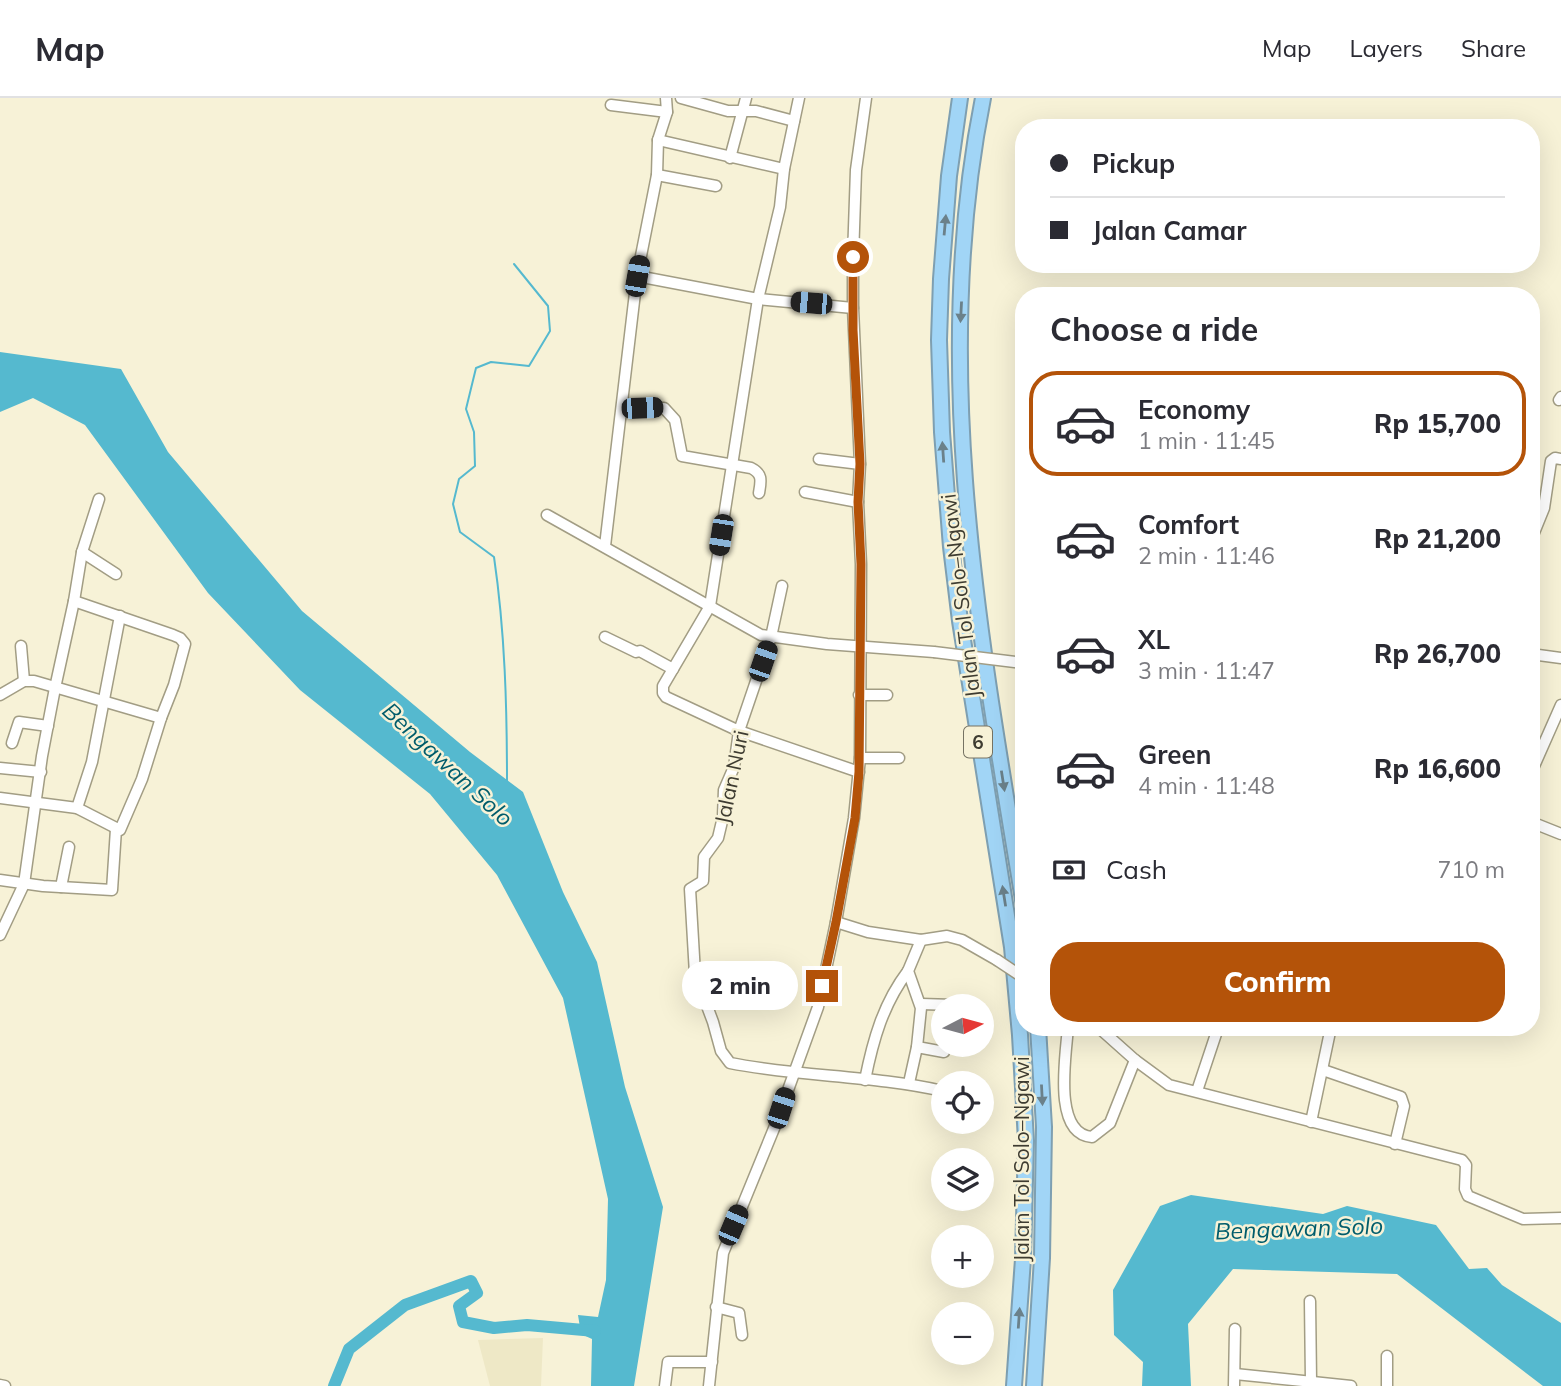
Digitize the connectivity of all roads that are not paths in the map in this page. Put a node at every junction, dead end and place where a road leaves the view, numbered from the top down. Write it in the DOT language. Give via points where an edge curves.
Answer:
graph roads {
  1 [pos="666,98"];
  2 [pos="681,98"];
  3 [pos="746,98"];
  4 [pos="799,98"];
  5 [pos="866,98"];
  6 [pos="960,98"];
  7 [pos="983,98"];
  8 [pos="611,105"];
  9 [pos="743,111"];
  10 [pos="667,112"];
  11 [pos="793,121"];
  12 [pos="658,140"];
  13 [pos="730,158"];
  14 [pos="784,169"];
  15 [pos="657,175"];
  16 [pos="716,186"];
  17 [pos="637,276"];
  18 [pos="758,299"];
  19 [pos="853,308"];
  20 [pos="623,409"];
  21 [pos="819,459"];
  22 [pos="1561,459"];
  23 [pos="732,463"];
  24 [pos="860,464"];
  25 [pos="805,492"];
  26 [pos="759,493"];
  27 [pos="99,499"];
  28 [pos="858,502"];
  29 [pos="547,515"];
  30 [pos="1540,518"];
  31 [pos="605,546"];
  32 [pos="82,552"];
  33 [pos="116,574"];
  34 [pos="782,586"];
  35 [pos="74,601"];
  36 [pos="709,606"];
  37 [pos="120,616"];
  38 [pos="605,636"];
  39 [pos="771,637"];
  40 [pos="21,646"];
  41 [pos="860,647"];
  42 [pos="1540,655"];
  43 [pos="1561,658"];
  44 [pos="1015,662"];
  45 [pos="673,669"];
  46 [pos="24,681"];
  47 [pos="55,688"];
  48 [pos="0,695"];
  49 [pos="859,695"];
  50 [pos="887,695"];
  51 [pos="103,701"];
  52 [pos="1560,712"];
  53 [pos="161,718"];
  54 [pos="48,726"];
  55 [pos="739,731"];
  56 [pos="12,743"];
  57 [pos="1540,754"];
  58 [pos="860,758"];
  59 [pos="899,758"];
  60 [pos="0,768"];
  61 [pos="41,772"];
  62 [pos="859,772"];
  63 [pos="0,799"];
  64 [pos="36,803"];
  65 [pos="77,807"];
  66 [pos="1540,826"];
  67 [pos="116,829"];
  68 [pos="1561,834"];
  69 [pos="69,847"];
  70 [pos="1015,848"];
  71 [pos="0,880"];
  72 [pos="24,884"];
  73 [pos="61,887"];
  74 [pos="836,922"];
  75 [pos="0,935"];
  76 [pos="921,940"];
  77 [pos="908,971"];
  78 [pos="1015,972"];
  79 [pos="1015,980"];
  80 [pos="921,1004"];
  81 [pos="931,1004"];
  82 [pos="1020,1036"];
  83 [pos="1039,1036"];
  84 [pos="1067,1036"];
  85 [pos="1108,1036"];
  86 [pos="1215,1036"];
  87 [pos="1329,1036"];
  88 [pos="917,1047"];
  89 [pos="931,1050"];
  90 [pos="1135,1060"];
  91 [pos="1323,1070"];
  92 [pos="793,1072"];
  93 [pos="864,1080"];
  94 [pos="909,1083"];
  95 [pos="931,1088"];
  96 [pos="1197,1091"];
  97 [pos="1311,1122"];
  98 [pos="1395,1144"];
  99 [pos="1561,1218"];
  100 [pos="1310,1301"];
  101 [pos="716,1307"];
  102 [pos="1235,1329"];
  103 [pos="742,1335"];
  104 [pos="1387,1356"];
  105 [pos="712,1362"];
  106 [pos="1235,1374"];
  107 [pos="1311,1381"];
  108 [pos="0,1385"];
  109 [pos="5,1386"];
  110 [pos="664,1386"];
  111 [pos="709,1386"];
  112 [pos="1014,1386"];
  113 [pos="1034,1386"];
  114 [pos="1234,1386"];
  115 [pos="1351,1386"];
  116 [pos="1387,1386"];
  1 -- 10 [label="street"];
  2 -- 9 [label="street"];
  3 -- 9 [label="street"];
  4 -- 11 [label="street"];
  5 -- 19 [label="street" via="856,170"];
  79 -- 6 [label="highway, Jalan Tol Solo–Ngawi / 6, one-way" via="960,621 942,432 941,279"];
  7 -- 70 [label="highway, Jalan Tol Solo–Ngawi / 6, one-way" via="963,253 960,430 982,634"];
  8 -- 10 [label="street"];
  9 -- 11 [label="street"];
  9 -- 13 [label="street"];
  10 -- 12 [label="street"];
  11 -- 14 [label="street"];
  12 -- 13 [label="street"];
  12 -- 15 [label="street"];
  13 -- 14 [label="street"];
  14 -- 18 [label="street" via="780,207"];
  15 -- 16 [label="street"];
  15 -- 17 [label="street"];
  17 -- 18 [label="street"];
  17 -- 20 [label="street"];
  18 -- 19 [label="street"];
  18 -- 23 [label="street"];
  19 -- 24 [label="street"];
  20 -- 23 [label="street" via="664,408 675,419 682,456"];
  20 -- 31 [label="street"];
  21 -- 24 [label="street"];
  22 -- 30 [label="street" via="1551,461"];
  23 -- 26 [label="street" via="759,472"];
  23 -- 36 [label="street"];
  24 -- 28 [label="street"];
  25 -- 28 [label="street"];
  27 -- 32 [label="street"];
  28 -- 41 [label="street"];
  29 -- 31 [label="street"];
  31 -- 36 [label="street"];
  32 -- 33 [label="street"];
  32 -- 35 [label="street"];
  34 -- 39 [label="street, Jalan Nuri"];
  35 -- 37 [label="street"];
  35 -- 47 [label="street"];
  36 -- 39 [label="street" via="750,631"];
  36 -- 45 [label="street"];
  37 -- 51 [label="street"];
  37 -- 53 [label="street" via="180,638 185,644"];
  38 -- 45 [label="street"];
  39 -- 41 [label="street"];
  39 -- 55 [label="street, Jalan Nuri"];
  40 -- 46 [label="street"];
  41 -- 44 [label="street, bridge"];
  41 -- 49 [label="street"];
  42 -- 43 [label="street"];
  45 -- 55 [label="street" via="663,686 666,697"];
  46 -- 47 [label="street"];
  46 -- 48 [label="street"];
  47 -- 51 [label="street"];
  47 -- 54 [label="street"];
  49 -- 50 [label="street"];
  49 -- 58 [label="street"];
  51 -- 53 [label="street"];
  51 -- 65 [label="street" via="92,762"];
  52 -- 57 [label="street"];
  53 -- 67 [label="street" via="142,779 120,830"];
  54 -- 56 [label="street" via="19,722"];
  54 -- 61 [label="street"];
  55 -- 62 [label="street"];
  55 -- 92 [label="street, Jalan Nuri" via="718,838 704,857 703,881 690,889 698,984 726,1060"];
  58 -- 59 [label="street"];
  58 -- 62 [label="street"];
  60 -- 61 [label="street"];
  61 -- 64 [label="street"];
  62 -- 74 [label="street"];
  63 -- 64 [label="street"];
  64 -- 65 [label="street"];
  64 -- 72 [label="street"];
  65 -- 67 [label="street"];
  66 -- 68 [label="street"];
  67 -- 73 [label="street" via="111,890"];
  69 -- 73 [label="street"];
  71 -- 72 [label="street"];
  72 -- 73 [label="street"];
  72 -- 75 [label="street"];
  74 -- 76 [label="street"];
  74 -- 92 [label="street" via="818,1007"];
  76 -- 77 [label="street"];
  76 -- 78 [label="street, bridge" via="947,936 962,940"];
  77 -- 80 [label="street"];
  77 -- 93 [label="street" via="888,1000"];
  80 -- 81 [label="street"];
  80 -- 88 [label="street"];
  112 -- 82 [label="highway, Jalan Tol Solo–Ngawi / 6, one-way" via="1026,1141"];
  83 -- 113 [label="highway, Jalan Tol Solo–Ngawi, one-way" via="1044,1127"];
  84 -- 90 [label="street" via="1066,1109 1081,1135 1092,1137 1110,1123"];
  85 -- 90 [label="street"];
  86 -- 96 [label="street"];
  87 -- 91 [label="street"];
  88 -- 89 [label="street"];
  88 -- 94 [label="street"];
  90 -- 96 [label="street" via="1164,1083"];
  91 -- 97 [label="street"];
  91 -- 98 [label="street" via="1401,1097 1404,1106"];
  92 -- 93 [label="street"];
  92 -- 101 [label="street" via="727,1242"];
  93 -- 94 [label="street"];
  94 -- 95 [label="street"];
  96 -- 97 [label="street"];
  97 -- 98 [label="street"];
  98 -- 99 [label="street" via="1462,1160 1468,1196 1523,1219"];
  100 -- 107 [label="street"];
  101 -- 103 [label="street" via="739,1313"];
  101 -- 105 [label="street"];
  102 -- 106 [label="street"];
  104 -- 116 [label="street"];
  105 -- 110 [label="street" via="668,1362"];
  105 -- 111 [label="street"];
  106 -- 107 [label="street"];
  106 -- 114 [label="street"];
  107 -- 115 [label="street"];
  108 -- 109 [label="street"];
}
